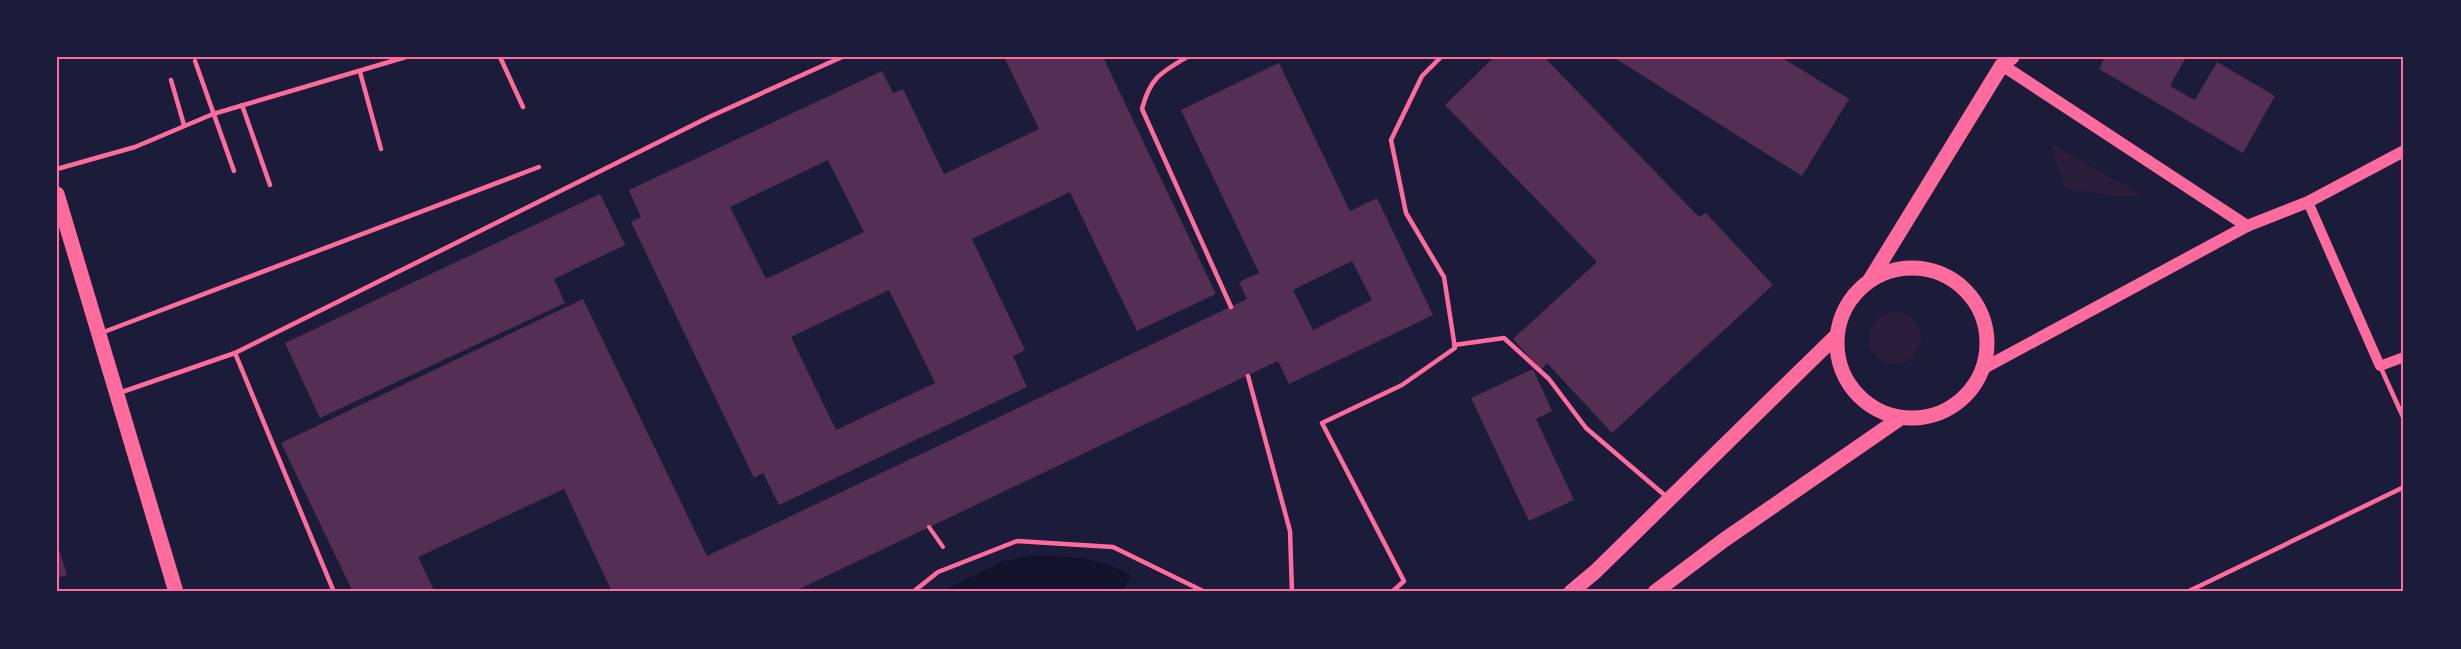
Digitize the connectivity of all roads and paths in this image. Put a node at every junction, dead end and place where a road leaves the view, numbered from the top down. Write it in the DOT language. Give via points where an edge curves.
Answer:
graph roads {
  1 [pos="406,57"];
  2 [pos="500,57"];
  3 [pos="843,57"];
  4 [pos="1187,57"];
  5 [pos="1441,57"];
  6 [pos="2006,60"];
  7 [pos="195,61"];
  8 [pos="360,72"];
  9 [pos="171,80"];
  10 [pos="242,105"];
  11 [pos="524,107"];
  12 [pos="213,114"];
  13 [pos="184,125"];
  14 [pos="381,149"];
  15 [pos="2404,151"];
  16 [pos="539,167"];
  17 [pos="57,169"];
  18 [pos="234,171"];
  19 [pos="270,185"];
  20 [pos="57,194"];
  21 [pos="2308,202"];
  22 [pos="2247,226"];
  23 [pos="1870,280"];
  24 [pos="1231,307"];
  25 [pos="98,333"];
  26 [pos="1836,336"];
  27 [pos="1454,345"];
  28 [pos="235,353"];
  29 [pos="2404,357"];
  30 [pos="2380,366"];
  31 [pos="1984,368"];
  32 [pos="1248,376"];
  33 [pos="116,393"];
  34 [pos="1899,418"];
  35 [pos="2404,419"];
  36 [pos="2404,487"];
  37 [pos="1670,499"];
  38 [pos="176,592"];
  39 [pos="334,592"];
  40 [pos="913,592"];
  41 [pos="1205,592"];
  42 [pos="1292,592"];
  43 [pos="1392,592"];
  44 [pos="1571,592"];
  45 [pos="1655,592"];
  46 [pos="2187,592"];
  1 -- 8 [label="lane"];
  2 -- 11 [label="lane"];
  3 -- 28 [label="lane" via="709,117"];
  4 -- 24 [label="lane" via="1162,72 1147,90 1142,109"];
  5 -- 27 [label="lane" via="1422,75 1391,140 1406,213 1444,277"];
  6 -- 22 [label="main road"];
  6 -- 23 [label="main road"];
  7 -- 12 [label="lane"];
  8 -- 10 [label="lane"];
  8 -- 14 [label="lane"];
  9 -- 13 [label="lane"];
  10 -- 12 [label="lane"];
  10 -- 19 [label="lane"];
  12 -- 13 [label="lane"];
  12 -- 18 [label="lane"];
  13 -- 17 [label="lane" via="135,147"];
  15 -- 21 [label="main road"];
  16 -- 25 [label="lane"];
  20 -- 25 [label="main road"];
  21 -- 22 [label="main road"];
  21 -- 30 [label="street"];
  22 -- 31 [label="main road"];
  23 -- 26 [label="main road" via="1853,295"];
  23 -- 31 [label="main road" via="1894,269 1923,268 1960,284 1979,307 1988,334"];
  25 -- 33 [label="main road"];
  26 -- 34 [label="main road" via="1838,358 1852,389 1878,411"];
  26 -- 37 [label="main road"];
  27 -- 37 [label="lane" via="1504,338 1549,379 1586,428"];
  27 -- 43 [label="lane" via="1402,385 1322,423 1404,581"];
  28 -- 33 [label="lane"];
  28 -- 39 [label="lane"];
  29 -- 30 [label="street"];
  30 -- 35 [label="lane"];
  31 -- 34 [label="main road" via="1970,394 1947,411 1922,419"];
  32 -- 42 [label="lane" via="1290,531"];
  33 -- 38 [label="main road"];
  34 -- 45 [label="main road"];
  36 -- 46 [label="lane"];
  37 -- 44 [label="main road"];
  40 -- 41 [label="lane" via="938,572 1017,541 1113,547"];
}
